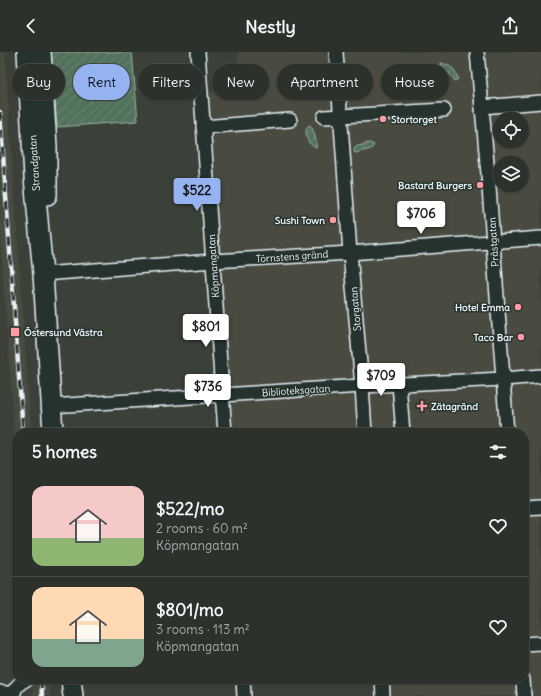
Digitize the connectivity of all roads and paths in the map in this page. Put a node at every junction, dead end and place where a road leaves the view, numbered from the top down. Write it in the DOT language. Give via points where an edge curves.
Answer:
graph roads {
  1 [pos="27,52"];
  2 [pos="41,52"];
  3 [pos="198,52"];
  4 [pos="336,52"];
  5 [pos="477,52"];
  6 [pos="541,102"];
  7 [pos="482,107"];
  8 [pos="444,110"];
  9 [pos="341,116"];
  10 [pos="324,118"];
  11 [pos="290,120"];
  12 [pos="203,127"];
  13 [pos="541,238"];
  14 [pos="493,242"];
  15 [pos="350,253"];
  16 [pos="213,261"];
  17 [pos="43,274"];
  18 [pos="541,376"];
  19 [pos="504,379"];
  20 [pos="399,384"];
  21 [pos="362,386"];
  22 [pos="222,394"];
  23 [pos="51,406"];
  24 [pos="53,428"];
  25 [pos="225,428"];
  26 [pos="365,428"];
  27 [pos="402,428"];
  28 [pos="507,428"];
  29 [pos="541,507"];
  30 [pos="529,508"];
  31 [pos="541,643"];
  32 [pos="529,644"];
  33 [pos="20,684"];
  34 [pos="72,684"];
  35 [pos="243,684"];
  36 [pos="382,684"];
  37 [pos="523,684"];
  38 [pos="0,692"];
  39 [pos="13,694"];
  40 [pos="73,696"];
  41 [pos="244,696"];
  42 [pos="383,696"];
  43 [pos="524,696"];
  1 -- 17 [label="main road, Strandgatan" via="34,177"];
  2 -- 17 [label="main road, Strandgatan" via="47,147 47,224"];
  3 -- 12 [label="street, Köpmangatan"];
  4 -- 9 [label="street, Storgatan"];
  5 -- 7 [label="street, Prästgatan"];
  6 -- 7 [label="street"];
  7 -- 14 [label="street, Prästgatan"];
  8 -- 9 [label="street"];
  9 -- 10 [label="street"];
  9 -- 15 [label="street, Storgatan"];
  11 -- 12 [label="street"];
  12 -- 16 [label="street, Köpmangatan"];
  13 -- 14 [label="street, Törnstens gränd"];
  14 -- 15 [label="street, Törnstens gränd"];
  14 -- 19 [label="street, Prästgatan"];
  15 -- 16 [label="street, Törnstens gränd"];
  15 -- 21 [label="street, Storgatan"];
  16 -- 17 [label="street, Törnstens gränd"];
  16 -- 22 [label="street, Köpmangatan"];
  17 -- 23 [label="main road, Strandgatan"];
  18 -- 19 [label="street, Biblioteksgatan"];
  19 -- 20 [label="street, Biblioteksgatan"];
  19 -- 28 [label="street, Prästgatan"];
  20 -- 21 [label="street, Biblioteksgatan"];
  20 -- 27 [label="street"];
  21 -- 22 [label="street, Biblioteksgatan"];
  21 -- 26 [label="street, Storgatan"];
  22 -- 23 [label="street, Biblioteksgatan"];
  22 -- 25 [label="street, Köpmangatan"];
  23 -- 24 [label="main road, Strandgatan"];
  29 -- 30 [label="street"];
  31 -- 32 [label="street"];
  33 -- 39 [label="street"];
  34 -- 40 [label="main road"];
  35 -- 41 [label="street"];
  36 -- 42 [label="street"];
  37 -- 43 [label="street"];
  38 -- 39 [label="street"];
}
